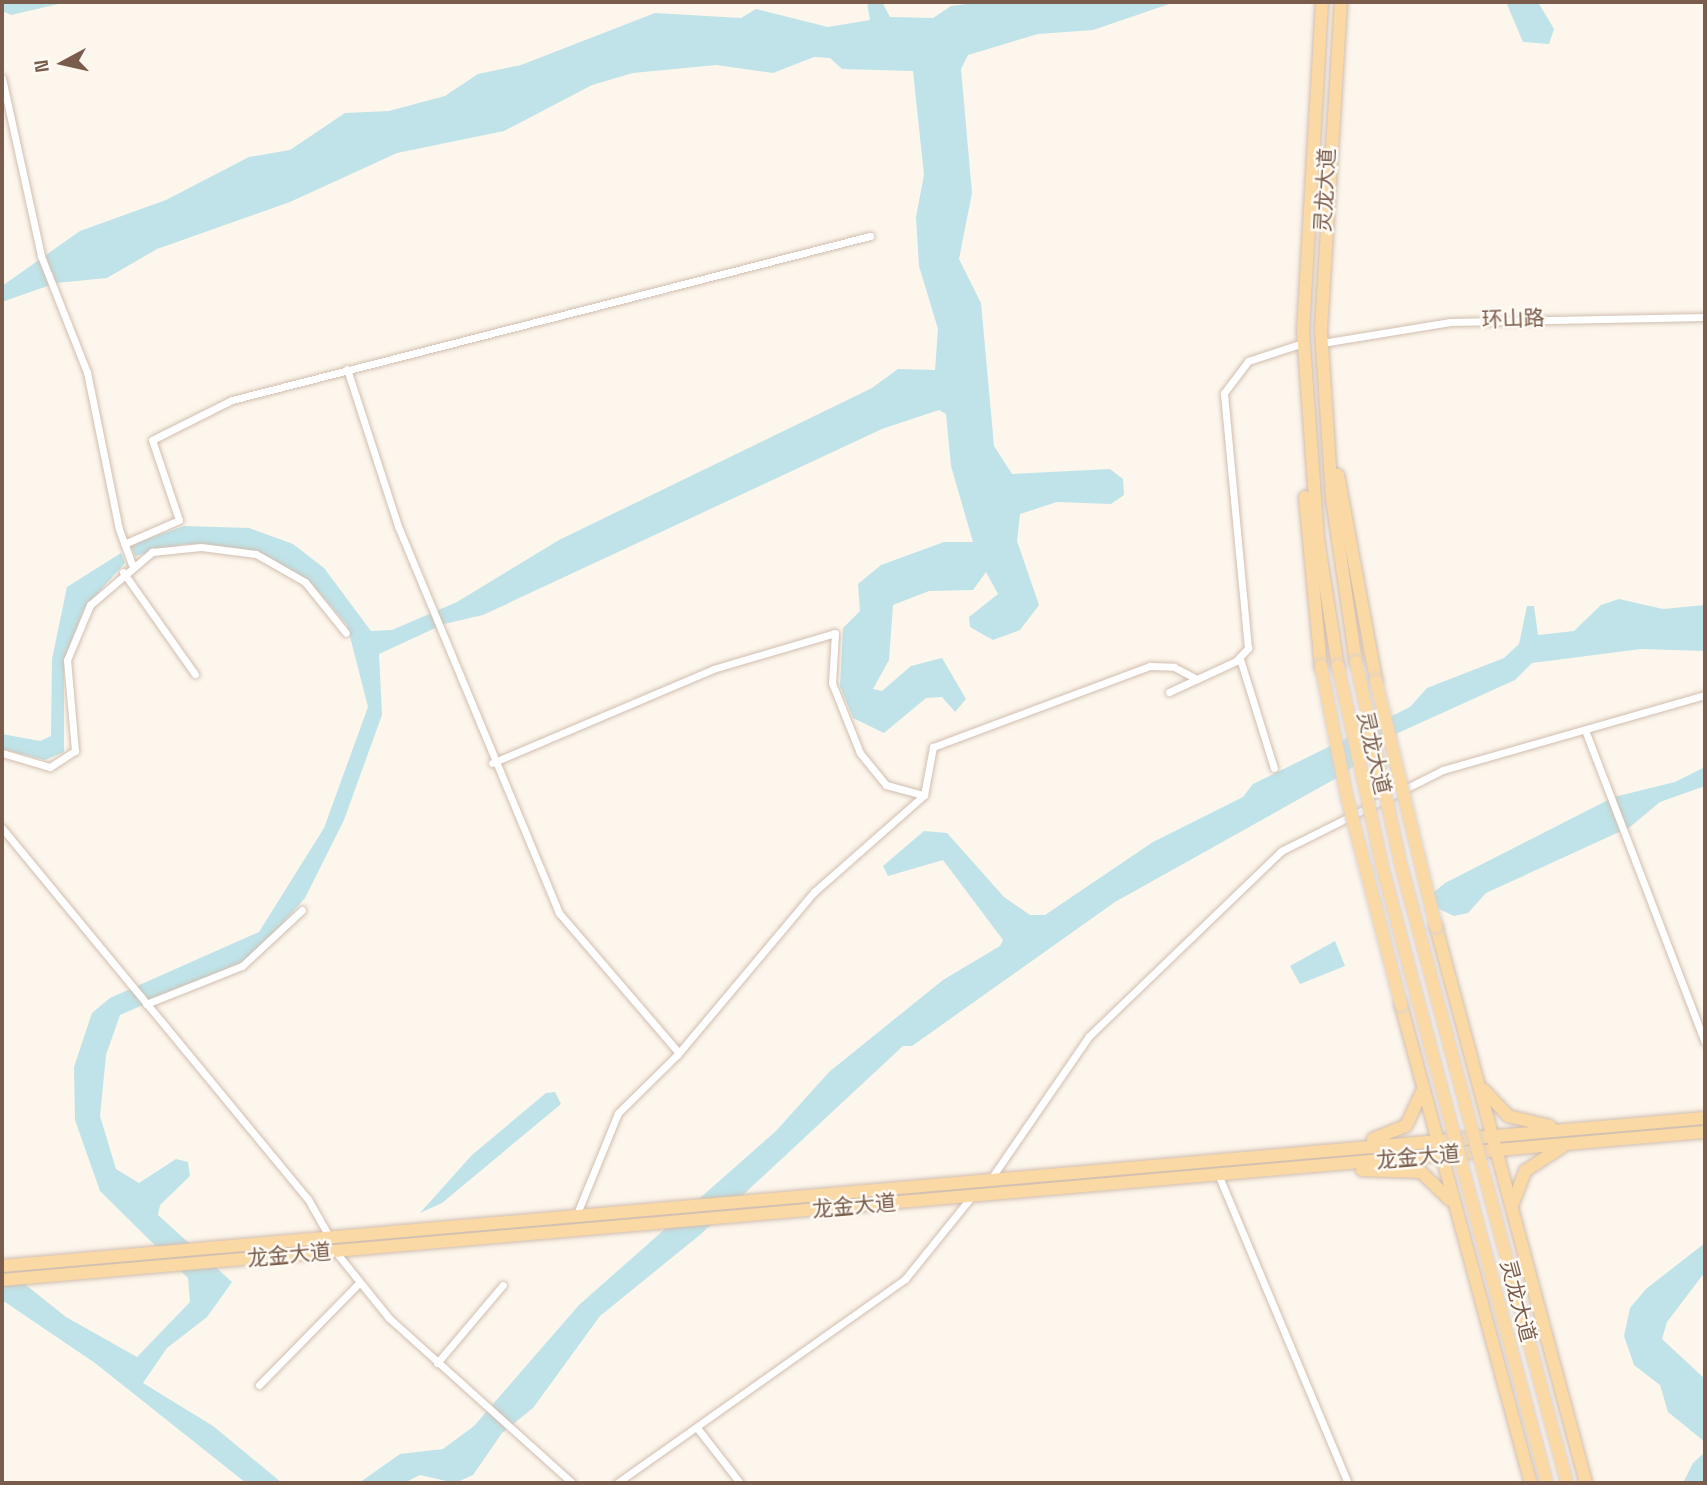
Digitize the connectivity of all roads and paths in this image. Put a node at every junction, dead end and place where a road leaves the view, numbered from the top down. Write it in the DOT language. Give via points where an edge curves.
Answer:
graph roads {
  1 [pos="1322,2"];
  2 [pos="1341,2"];
  3 [pos="2,78"];
  4 [pos="870,236"];
  5 [pos="1705,317"];
  6 [pos="1303,343"];
  7 [pos="1322,343"];
  8 [pos="347,369"];
  9 [pos="1305,374"];
  10 [pos="1324,391"];
  11 [pos="124,544"];
  12 [pos="132,564"];
  13 [pos="122,572"];
  14 [pos="346,633"];
  15 [pos="1240,659"];
  16 [pos="195,674"];
  17 [pos="1197,679"];
  18 [pos="1169,692"];
  19 [pos="1705,695"];
  20 [pos="1585,730"];
  21 [pos="2,753"];
  22 [pos="492,763"];
  23 [pos="1274,768"];
  24 [pos="925,795"];
  25 [pos="2,828"];
  26 [pos="302,910"];
  27 [pos="144,1003"];
  28 [pos="1705,1042"];
  29 [pos="679,1053"];
  30 [pos="1476,1075"];
  31 [pos="1421,1080"];
  32 [pos="1705,1118"];
  33 [pos="1571,1129"];
  34 [pos="1705,1132"];
  35 [pos="1493,1136"];
  36 [pos="1437,1141"];
  37 [pos="1573,1143"];
  38 [pos="1496,1150"];
  39 [pos="1278,1155"];
  40 [pos="1441,1155"];
  41 [pos="1285,1168"];
  42 [pos="1218,1174"];
  43 [pos="989,1180"];
  44 [pos="972,1196"];
  45 [pos="1454,1206"];
  46 [pos="1513,1211"];
  47 [pos="576,1216"];
  48 [pos="330,1237"];
  49 [pos="335,1251"];
  50 [pos="3,1266"];
  51 [pos="2,1280"];
  52 [pos="357,1285"];
  53 [pos="503,1285"];
  54 [pos="437,1363"];
  55 [pos="259,1385"];
  56 [pos="698,1429"];
  57 [pos="572,1483"];
  58 [pos="617,1483"];
  59 [pos="740,1483"];
  60 [pos="1348,1483"];
  61 [pos="1531,1483"];
  62 [pos="1547,1483"];
  63 [pos="1567,1483"];
  64 [pos="1586,1483"];
  1 -- 6 [label="main road, 灵龙大道" via="1307,190"];
  2 -- 7 [label="main road, 灵龙大道" via="1324,204"];
  3 -- 11 [label="street" via="41,256 87,372"];
  4 -- 8 [label="street"];
  5 -- 7 [label="street, 环山路" via="1450,322"];
  6 -- 9 [label="main road, 灵龙大道"];
  6 -- 15 [label="street" via="1248,361 1224,393 1249,640"];
  7 -- 10 [label="main road, 灵龙大道"];
  8 -- 11 [label="street" via="232,400 152,440 179,520"];
  8 -- 22 [label="street" via="431,610"];
  9 -- 31 [label="main road, bridge" via="1306,498 1321,666 1347,797"];
  9 -- 62 [label="main road, 灵龙大道, bridge" via="1318,539 1338,666 1382,865"];
  10 -- 30 [label="main road, bridge" via="1376,681"];
  10 -- 63 [label="main road, 灵龙大道, bridge" via="1336,536 1356,662 1400,861"];
  11 -- 12 [label="street"];
  12 -- 13 [label="street"];
  12 -- 14 [label="street" via="159,550 228,548 256,554 305,582"];
  13 -- 16 [label="street"];
  13 -- 21 [label="street" via="90,605 67,660 75,751 50,766"];
  15 -- 17 [label="street"];
  15 -- 23 [label="street"];
  17 -- 18 [label="street"];
  17 -- 24 [label="street" via="1174,667 1150,666 939,744 930,754"];
  19 -- 20 [label="street"];
  20 -- 28 [label="street"];
  20 -- 43 [label="street" via="1429,775 1281,851 1088,1036"];
  22 -- 24 [label="street" via="713,669 835,633 832,683 860,753 883,783"];
  22 -- 29 [label="street" via="568,930"];
  24 -- 29 [label="street" via="814,892"];
  25 -- 27 [label="street"];
  26 -- 27 [label="street" via="264,950 232,972 201,978"];
  27 -- 48 [label="street" via="314,1207"];
  29 -- 47 [label="street" via="615,1116"];
  30 -- 33 [label="main road" via="1508,1116"];
  30 -- 35 [label="main road"];
  31 -- 36 [label="main road"];
  31 -- 39 [label="main road" via="1416,1114 1395,1135"];
  32 -- 33 [label="main road, 龙金大道"];
  33 -- 35 [label="main road, 龙金大道"];
  34 -- 37 [label="main road, 龙金大道"];
  35 -- 36 [label="main road, 龙金大道"];
  35 -- 38 [label="main road"];
  36 -- 39 [label="main road, 龙金大道"];
  36 -- 40 [label="main road"];
  37 -- 38 [label="main road, 龙金大道"];
  37 -- 46 [label="main road" via="1525,1171"];
  38 -- 40 [label="main road, 龙金大道"];
  38 -- 46 [label="main road"];
  39 -- 43 [label="main road, 龙金大道"];
  40 -- 41 [label="main road, 龙金大道"];
  40 -- 45 [label="main road"];
  41 -- 42 [label="main road, 龙金大道"];
  41 -- 45 [label="main road" via="1412,1170 1434,1181"];
  42 -- 44 [label="main road, 龙金大道"];
  42 -- 60 [label="street"];
  43 -- 47 [label="main road, 龙金大道"];
  44 -- 49 [label="main road, 龙金大道"];
  44 -- 56 [label="street" via="905,1279"];
  45 -- 61 [label="main road"];
  46 -- 64 [label="main road"];
  47 -- 48 [label="main road, 龙金大道"];
  48 -- 50 [label="main road, 龙金大道"];
  49 -- 51 [label="main road, 龙金大道"];
  49 -- 52 [label="street"];
  52 -- 54 [label="street"];
  52 -- 55 [label="street"];
  53 -- 54 [label="street"];
  54 -- 57 [label="street"];
  56 -- 58 [label="street"];
  56 -- 59 [label="street"];
}
